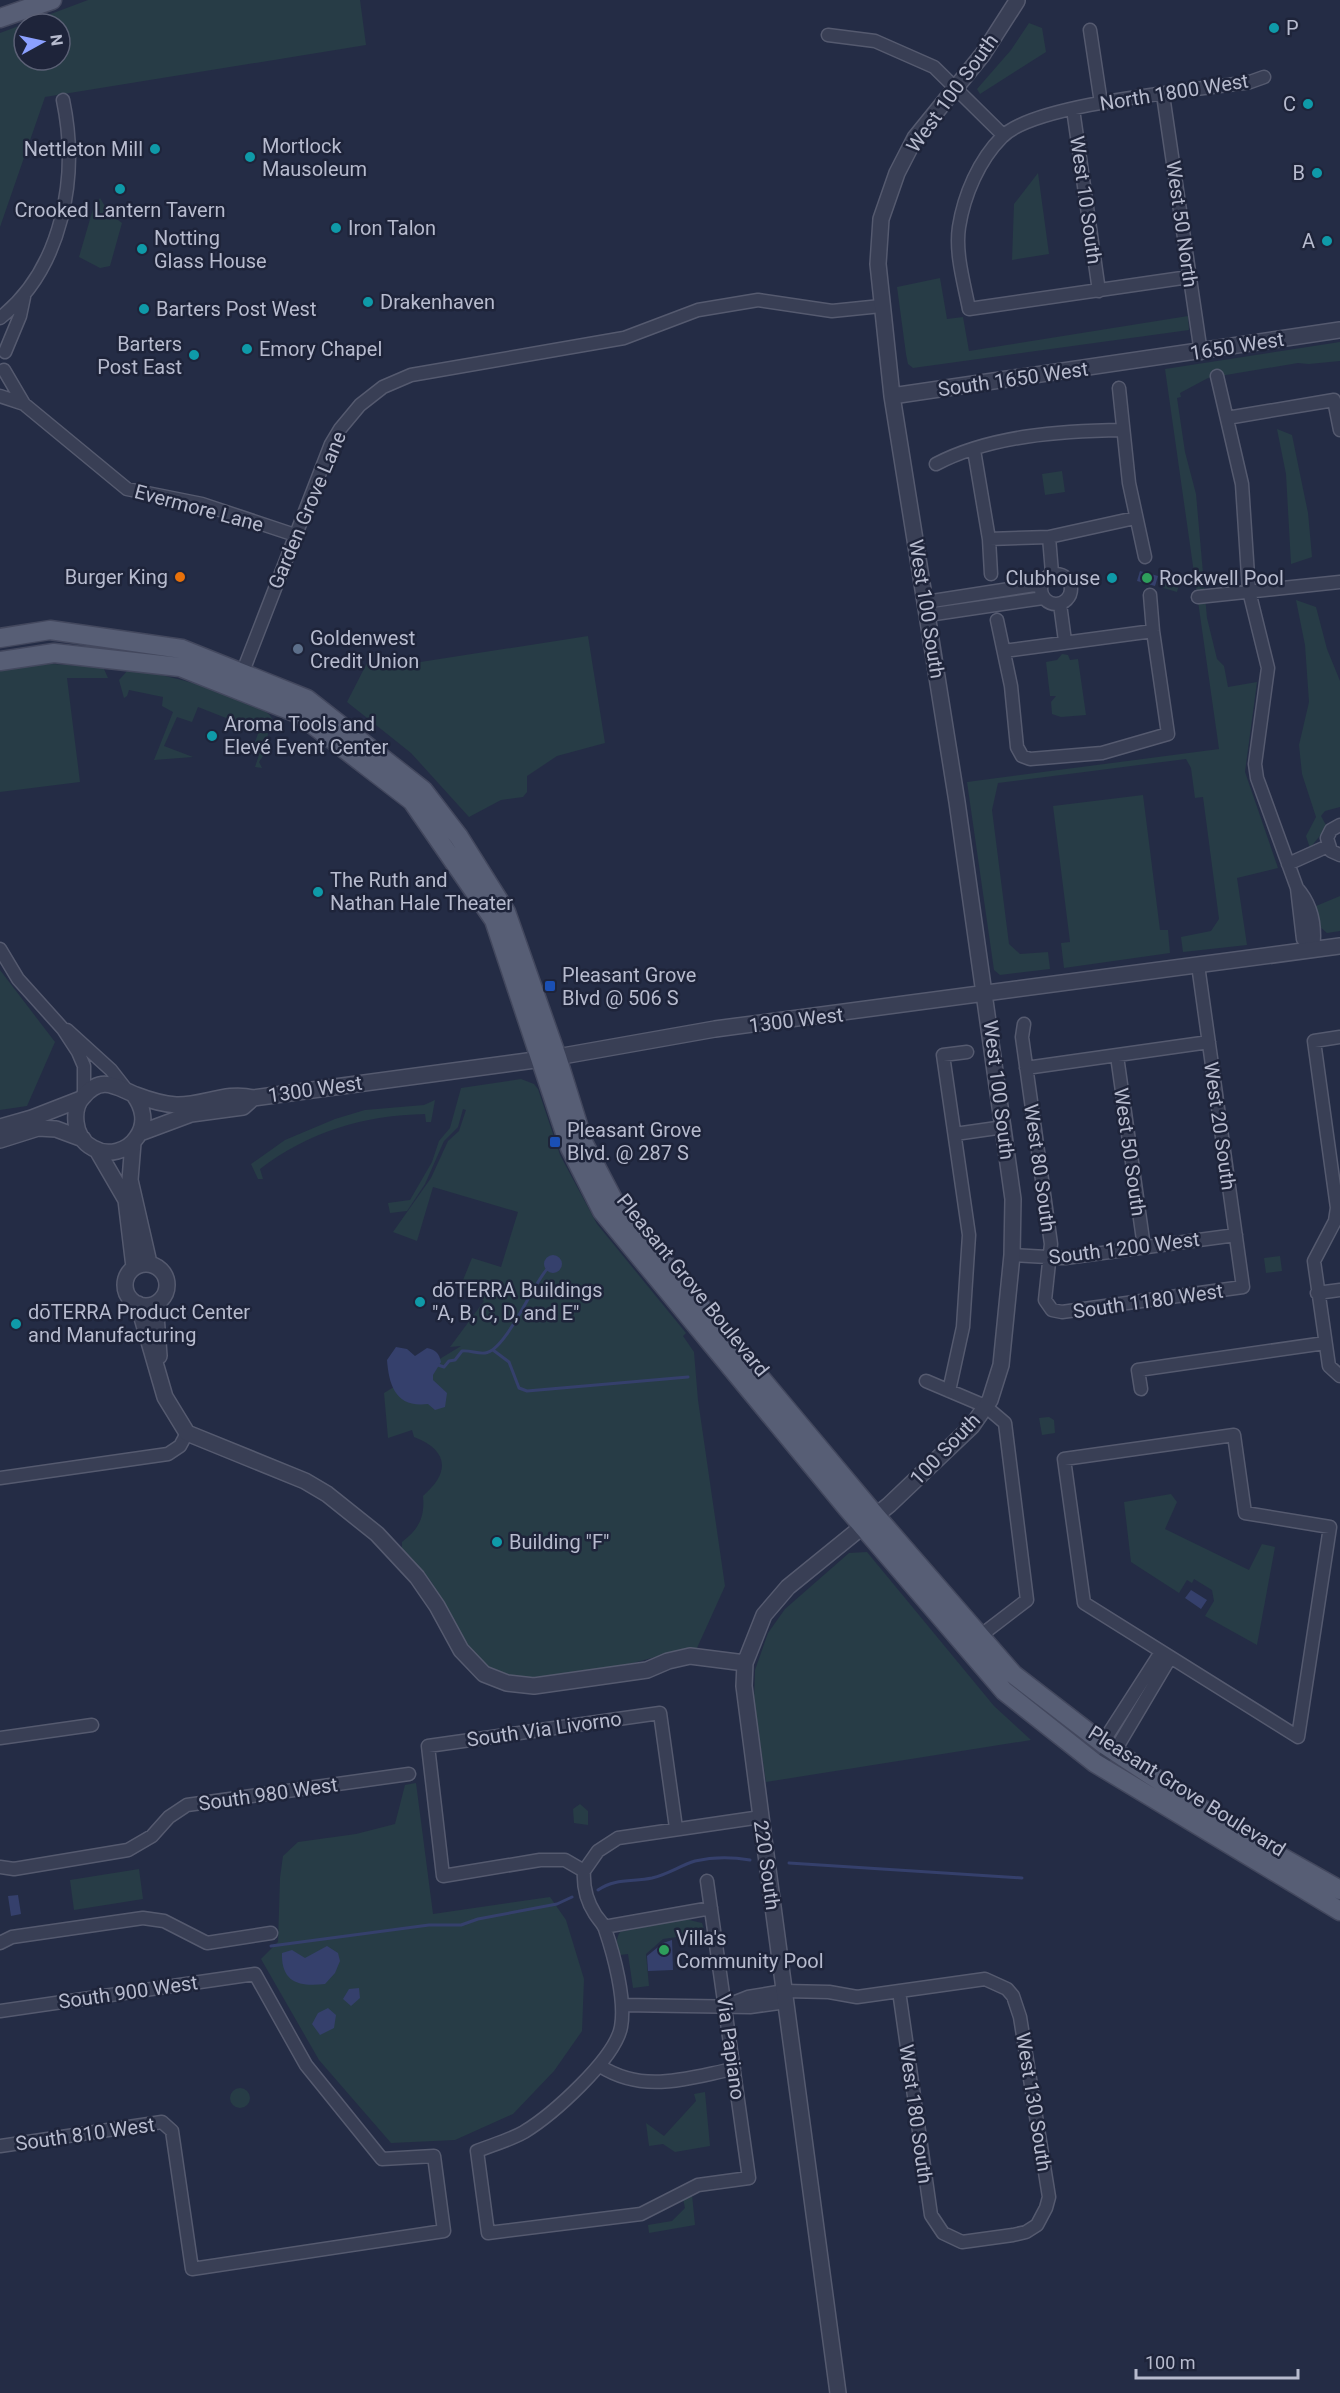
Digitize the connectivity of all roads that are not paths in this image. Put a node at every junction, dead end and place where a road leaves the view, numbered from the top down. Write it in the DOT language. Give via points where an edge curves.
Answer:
graph roads {
  1 [pos="52,0"];
  2 [pos="1017,1"];
  3 [pos="28,4"];
  4 [pos="0,18"];
  5 [pos="1090,30"];
  6 [pos="828,35"];
  7 [pos="1264,77"];
  8 [pos="955,87"];
  9 [pos="1163,95"];
  10 [pos="63,100"];
  11 [pos="1101,103"];
  12 [pos="1079,107"];
  13 [pos="1003,135"];
  14 [pos="1189,277"];
  15 [pos="1099,291"];
  16 [pos="24,297"];
  17 [pos="881,306"];
  18 [pos="0,318"];
  19 [pos="1340,330"];
  20 [pos="3,346"];
  21 [pos="1201,353"];
  22 [pos="1135,362"];
  23 [pos="2,374"];
  24 [pos="1217,376"];
  25 [pos="1119,388"];
  26 [pos="0,396"];
  27 [pos="892,396"];
  28 [pos="24,404"];
  29 [pos="1227,418"];
  30 [pos="1123,430"];
  31 [pos="1340,430"];
  32 [pos="974,450"];
  33 [pos="936,464"];
  34 [pos="1135,518"];
  35 [pos="295,535"];
  36 [pos="1049,537"];
  37 [pos="989,539"];
  38 [pos="1145,557"];
  39 [pos="1052,573"];
  40 [pos="991,574"];
  41 [pos="1340,582"];
  42 [pos="1041,584"];
  43 [pos="1249,591"];
  44 [pos="1150,596"];
  45 [pos="1198,597"];
  46 [pos="1043,598"];
  47 [pos="1060,604"];
  48 [pos="927,608"];
  49 [pos="997,620"];
  50 [pos="1153,631"];
  51 [pos="0,638"];
  52 [pos="1065,641"];
  53 [pos="1004,651"];
  54 [pos="0,661"];
  55 [pos="240,679"];
  56 [pos="1340,825"];
  57 [pos="1328,846"];
  58 [pos="1340,855"];
  59 [pos="1288,864"];
  60 [pos="1340,946"];
  61 [pos="0,949"];
  62 [pos="1312,950"];
  63 [pos="1197,965"];
  64 [pos="986,994"];
  65 [pos="1024,1024"];
  66 [pos="63,1029"];
  67 [pos="1340,1037"];
  68 [pos="1209,1042"];
  69 [pos="967,1052"];
  70 [pos="1117,1056"];
  71 [pos="550,1058"];
  72 [pos="1026,1068"];
  73 [pos="130,1092"];
  74 [pos="83,1097"];
  75 [pos="253,1098"];
  76 [pos="0,1127"];
  77 [pos="1004,1127"];
  78 [pos="955,1134"];
  79 [pos="136,1138"];
  80 [pos="82,1139"];
  81 [pos="0,1140"];
  82 [pos="98,1150"];
  83 [pos="1236,1234"];
  84 [pos="1144,1247"];
  85 [pos="1012,1256"];
  86 [pos="1049,1259"];
  87 [pos="142,1265"];
  88 [pos="1244,1287"];
  89 [pos="1340,1290"];
  90 [pos="1317,1293"];
  91 [pos="159,1302"];
  92 [pos="138,1304"];
  93 [pos="1052,1310"];
  94 [pos="1324,1344"];
  95 [pos="159,1374"];
  96 [pos="1339,1376"];
  97 [pos="926,1381"];
  98 [pos="1142,1389"];
  99 [pos="949,1391"];
  100 [pos="985,1406"];
  101 [pos="188,1433"];
  102 [pos="0,1478"];
  103 [pos="870,1522"];
  104 [pos="980,1636"];
  105 [pos="1165,1655"];
  106 [pos="745,1663"];
  107 [pos="1118,1718"];
  108 [pos="92,1725"];
  109 [pos="1130,1726"];
  110 [pos="0,1738"];
  111 [pos="1111,1748"];
  112 [pos="1099,1766"];
  113 [pos="409,1774"];
  114 [pos="760,1816"];
  115 [pos="676,1828"];
  116 [pos="0,1867"];
  117 [pos="584,1871"];
  118 [pos="707,1881"];
  119 [pos="1340,1890"];
  120 [pos="711,1908"];
  121 [pos="1340,1911"];
  122 [pos="604,1927"];
  123 [pos="271,1933"];
  124 [pos="0,1942"];
  125 [pos="899,1991"];
  126 [pos="785,1996"];
  127 [pos="623,2005"];
  128 [pos="725,2006"];
  129 [pos="0,2011"];
  130 [pos="600,2066"];
  131 [pos="734,2069"];
  132 [pos="170,2127"];
  133 [pos="0,2146"];
  134 [pos="943,2233"];
  135 [pos="838,2393"];
  1 -- 3 [label="main road"];
  2 -- 8 [label="street, West 100 South" via="983,54"];
  3 -- 4 [label="main road"];
  5 -- 11 [label="street"];
  6 -- 8 [label="street" via="876,41 934,67"];
  7 -- 9 [label="street, North 1800 West"];
  8 -- 13 [label="street"];
  8 -- 17 [label="street, West 100 South" via="915,138 897,173 881,219"];
  9 -- 11 [label="street, North 1800 West"];
  9 -- 14 [label="street, West 50 North"];
  10 -- 16 [label="street" via="70,149 68,184 48,258"];
  11 -- 12 [label="street, North 1800 West"];
  12 -- 13 [label="street, North 1800 West" via="1043,115"];
  12 -- 15 [label="street, West 10 South"];
  13 -- 15 [label="street" via="967,193 959,229 969,309"];
  14 -- 15 [label="street"];
  14 -- 21 [label="street, West 50 North"];
  16 -- 18 [label="street"];
  16 -- 20 [label="street" via="20,316"];
  17 -- 27 [label="street, West 100 South"];
  17 -- 35 [label="street, Garden Grove Lane" via="832,311 758,300 698,310 624,338 424,372 383,387 349,416 331,444"];
  19 -- 21 [label="street, 1650 West"];
  20 -- 23 [label="street"];
  21 -- 22 [label="street, 1650 West"];
  22 -- 27 [label="street, South 1650 West"];
  23 -- 28 [label="street"];
  24 -- 29 [label="street"];
  25 -- 30 [label="street"];
  26 -- 28 [label="street"];
  27 -- 48 [label="street, West 100 South"];
  28 -- 35 [label="street, Evermore Lane" via="127,489 202,504"];
  29 -- 31 [label="street" via="1334,400"];
  29 -- 43 [label="street" via="1242,484"];
  30 -- 32 [label="street" via="1034,435"];
  30 -- 34 [label="street"];
  32 -- 33 [label="street"];
  32 -- 37 [label="street"];
  34 -- 36 [label="street"];
  34 -- 38 [label="street"];
  35 -- 55 [label="street, Garden Grove Lane"];
  36 -- 37 [label="street"];
  36 -- 39 [label="street"];
  37 -- 40 [label="street"];
  39 -- 42 [label="street"];
  39 -- 47 [label="street" via="1063,575 1070,582 1071,593"];
  41 -- 43 [label="street"];
  42 -- 46 [label="street"];
  42 -- 48 [label="street"];
  43 -- 45 [label="street"];
  43 -- 59 [label="street" via="1268,668 1255,764 1257,778"];
  44 -- 50 [label="street"];
  46 -- 47 [label="street"];
  46 -- 48 [label="street"];
  47 -- 52 [label="street"];
  48 -- 64 [label="street, West 100 South"];
  49 -- 53 [label="street"];
  50 -- 52 [label="street"];
  50 -- 53 [label="street" via="1168,734 1102,753 1030,759 1022,756 1017,747"];
  51 -- 55 [label="main road, Pleasant Grove Boulevard" via="50,630 182,649"];
  52 -- 53 [label="street"];
  54 -- 55 [label="main road, Pleasant Grove Boulevard" via="54,653 180,667"];
  55 -- 71 [label="main road, Pleasant Grove Boulevard" via="307,699 423,790 459,837 506,912"];
  56 -- 57 [label="street" via="1329,833"];
  57 -- 58 [label="street"];
  57 -- 59 [label="street"];
  59 -- 62 [label="street" via="1298,888 1303,939"];
  60 -- 62 [label="street, 1300 West"];
  61 -- 66 [label="street" via="18,979"];
  62 -- 63 [label="street, 1300 West"];
  63 -- 64 [label="street, 1300 West"];
  63 -- 68 [label="street, West 20 South"];
  64 -- 71 [label="street, 1300 West" via="715,1029"];
  64 -- 77 [label="street, West 100 South"];
  65 -- 72 [label="street, West 80 South"];
  66 -- 73 [label="street" via="71,1032"];
  66 -- 74 [label="street" via="82,1058"];
  67 -- 90 [label="street" via="1314,1041 1337,1208 1335,1221 1314,1261"];
  68 -- 70 [label="street"];
  68 -- 83 [label="street, West 20 South"];
  69 -- 78 [label="street" via="944,1055"];
  70 -- 72 [label="street"];
  70 -- 84 [label="street, West 50 South"];
  71 -- 75 [label="street, 1300 West"];
  71 -- 103 [label="main road, Pleasant Grove Boulevard" via="570,1148 602,1211"];
  72 -- 86 [label="street, West 80 South" via="1051,1244"];
  73 -- 74 [label="street" via="104,1085"];
  73 -- 75 [label="street" via="177,1105 229,1095"];
  73 -- 79 [label="street" via="143,1113"];
  74 -- 76 [label="street"];
  74 -- 80 [label="street" via="75,1115"];
  75 -- 79 [label="street" via="243,1107 190,1114"];
  77 -- 78 [label="street"];
  77 -- 85 [label="street, West 100 South" via="1013,1199"];
  78 -- 99 [label="street" via="969,1235 963,1327"];
  79 -- 82 [label="street" via="112,1152"];
  79 -- 87 [label="street" via="130,1180 140,1214"];
  80 -- 81 [label="street" via="56,1129 38,1128"];
  80 -- 82 [label="street"];
  82 -- 87 [label="street" via="126,1200"];
  83 -- 84 [label="street, South 1200 West"];
  83 -- 88 [label="street, West 20 South"];
  84 -- 86 [label="street, South 1200 West"];
  85 -- 86 [label="street, South 1200 West"];
  85 -- 100 [label="street, 100 South" via="1001,1365"];
  86 -- 93 [label="street, West 80 South" via="1045,1300"];
  87 -- 91 [label="street" via="156,1266 166,1276 167,1290"];
  87 -- 92 [label="street" via="128,1274 125,1284 127,1295"];
  88 -- 93 [label="street, South 1180 West" via="1062,1312"];
  89 -- 90 [label="street"];
  90 -- 94 [label="street"];
  91 -- 92 [label="street"];
  91 -- 95 [label="street"];
  92 -- 95 [label="street"];
  94 -- 96 [label="street" via="1329,1365"];
  94 -- 98 [label="street" via="1138,1370"];
  95 -- 101 [label="street" via="165,1397"];
  97 -- 99 [label="street"];
  99 -- 100 [label="street"];
  100 -- 103 [label="street, 100 South" via="972,1426"];
  100 -- 104 [label="street" via="1005,1423 1027,1600"];
  101 -- 102 [label="street" via="180,1446 168,1454"];
  101 -- 106 [label="street" via="306,1481 377,1534 417,1577 467,1658 490,1677 534,1686 647,1670 690,1656"];
  103 -- 104 [label="main road, Pleasant Grove Boulevard"];
  103 -- 106 [label="street, 220 South" via="788,1587 764,1615"];
  103 -- 112 [label="main road, Pleasant Grove Boulevard" via="1004,1690"];
  104 -- 111 [label="main road, Pleasant Grove Boulevard" via="1013,1674"];
  105 -- 105 [label="street" via="1084,1603 1064,1459 1234,1435 1245,1513 1330,1527 1298,1737"];
  105 -- 107 [label="street"];
  105 -- 109 [label="street"];
  106 -- 114 [label="street, 220 South" via="744,1686"];
  107 -- 109 [label="street"];
  107 -- 111 [label="street" via="1107,1736"];
  108 -- 110 [label="street"];
  109 -- 111 [label="street" via="1119,1744"];
  111 -- 112 [label="street"];
  111 -- 119 [label="main road, Pleasant Grove Boulevard" via="1237,1832"];
  112 -- 121 [label="main road, Pleasant Grove Boulevard"];
  113 -- 116 [label="street, South 980 West" via="187,1805 168,1817 152,1836 128,1850 14,1869"];
  114 -- 115 [label="street"];
  114 -- 126 [label="street, 220 South"];
  115 -- 117 [label="street" via="618,1838 598,1851"];
  115 -- 117 [label="street, South Via Livorno" via="660,1713 428,1746 443,1876 540,1860 565,1860"];
  117 -- 122 [label="street" via="588,1901"];
  118 -- 120 [label="street, Via Papiano"];
  120 -- 122 [label="street"];
  120 -- 128 [label="street, Via Papiano"];
  122 -- 127 [label="street"];
  123 -- 124 [label="street" via="207,1943 164,1921 143,1918"];
  125 -- 126 [label="street" via="857,1997 829,1992"];
  125 -- 134 [label="street, West 180 South" via="931,2215"];
  125 -- 134 [label="street, West 130 South" via="985,1979 1007,1989 1020,2018 1049,2197 1042,2217 1026,2232 1013,2235 962,2242"];
  126 -- 128 [label="street" via="750,2007"];
  126 -- 135 [label="street, 220 South"];
  127 -- 128 [label="street"];
  127 -- 130 [label="street" via="614,2048"];
  128 -- 131 [label="street, Via Papiano"];
  129 -- 132 [label="street, South 900 West" via="255,1974 306,2065 382,2159 434,2156 444,2231 192,2269"];
  130 -- 131 [label="street" via="630,2081 659,2083"];
  130 -- 131 [label="street, Via Papiano" via="523,2132 477,2151 488,2233 641,2214 698,2185 748,2178"];
  132 -- 133 [label="street, South 810 West" via="162,2122"];
}
